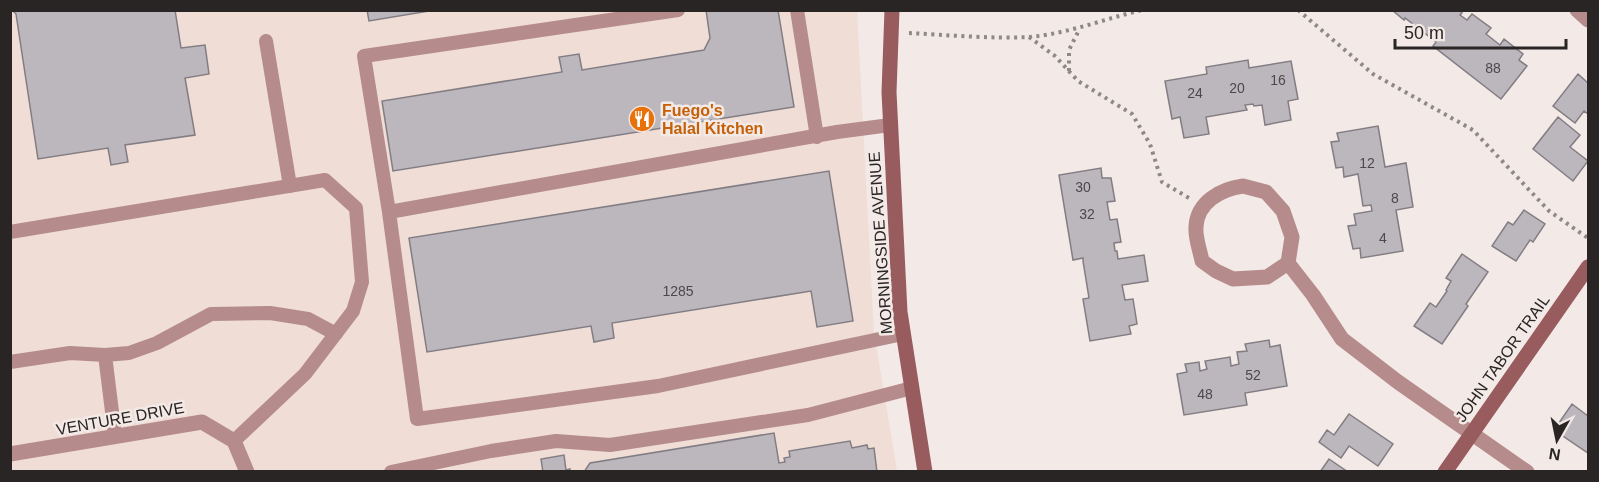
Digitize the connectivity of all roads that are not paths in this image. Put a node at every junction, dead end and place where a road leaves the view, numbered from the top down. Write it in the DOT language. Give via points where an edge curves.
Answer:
graph roads {
  1 [pos="678,10"];
  2 [pos="797,10"];
  3 [pos="892,10"];
  4 [pos="1577,10"];
  5 [pos="1588,20"];
  6 [pos="266,41"];
  7 [pos="890,125"];
  8 [pos="817,137"];
  9 [pos="290,186"];
  10 [pos="389,212"];
  11 [pos="10,232"];
  12 [pos="1288,263"];
  13 [pos="1588,267"];
  14 [pos="336,334"];
  15 [pos="903,334"];
  16 [pos="105,355"];
  17 [pos="10,362"];
  18 [pos="912,388"];
  19 [pos="1471,432"];
  20 [pos="115,436"];
  21 [pos="234,441"];
  22 [pos="10,454"];
  23 [pos="247,471"];
  24 [pos="391,471"];
  25 [pos="925,471"];
  26 [pos="1445,471"];
  27 [pos="1527,471"];
  1 -- 10 [label="lane" via="364,56"];
  2 -- 8 [label="lane"];
  3 -- 7 [label="main road, MORNINGSIDE AVENUE"];
  4 -- 5 [label="street"];
  6 -- 9 [label="lane"];
  7 -- 8 [label="lane"];
  7 -- 15 [label="main road, MORNINGSIDE AVENUE"];
  8 -- 10 [label="lane"];
  9 -- 11 [label="lane"];
  9 -- 14 [label="lane" via="325,180 356,208 362,282 353,311"];
  10 -- 15 [label="lane" via="417,419 658,386"];
  12 -- 12 [label="street" via="1292,237 1283,211 1266,192 1243,186 1230,188 1203,206 1196,226 1202,261 1216,271 1233,279 1267,277"];
  12 -- 19 [label="street" via="1342,339"];
  13 -- 19 [label="main road, JOHN TABOR TRAIL"];
  14 -- 16 [label="lane" via="308,319 270,313 211,314 129,353"];
  14 -- 21 [label="lane" via="305,374"];
  15 -- 18 [label="main road, MORNINGSIDE AVENUE"];
  16 -- 17 [label="lane" via="70,353"];
  16 -- 20 [label="lane"];
  18 -- 24 [label="lane" via="808,415 610,445 556,441"];
  18 -- 25 [label="main road, MORNINGSIDE AVENUE"];
  19 -- 26 [label="main road, JOHN TABOR TRAIL"];
  19 -- 27 [label="street"];
  20 -- 21 [label="street, VENTURE DRIVE" via="202,422"];
  20 -- 22 [label="street, VENTURE DRIVE"];
  21 -- 23 [label="street"];
}
